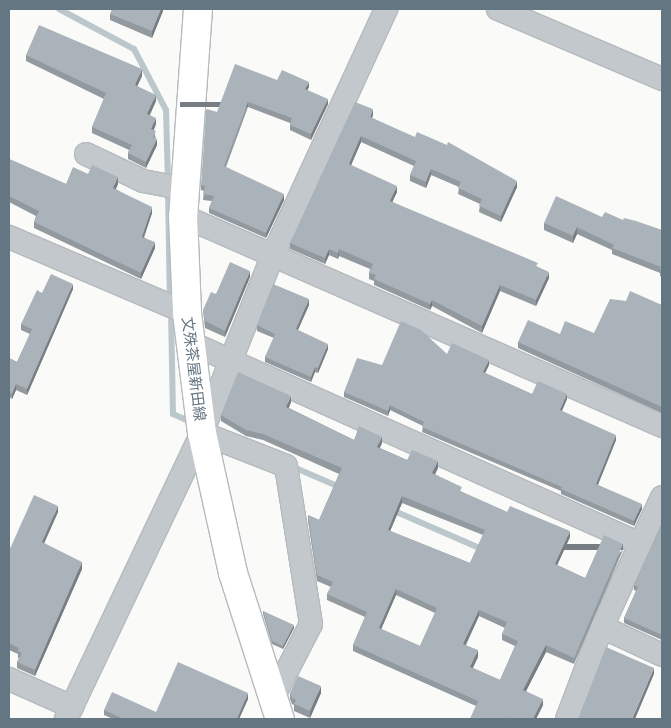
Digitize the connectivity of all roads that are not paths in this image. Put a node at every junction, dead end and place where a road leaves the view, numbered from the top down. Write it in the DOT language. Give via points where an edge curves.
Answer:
graph roads {
  1 [pos="198,9"];
  2 [pos="386,9"];
  3 [pos="498,9"];
  4 [pos="662,79"];
  5 [pos="86,154"];
  6 [pos="185,189"];
  7 [pos="183,216"];
  8 [pos="9,236"];
  9 [pos="273,255"];
  10 [pos="186,313"];
  11 [pos="191,343"];
  12 [pos="231,359"];
  13 [pos="662,426"];
  14 [pos="202,433"];
  15 [pos="662,497"];
  16 [pos="639,543"];
  17 [pos="602,627"];
  18 [pos="662,655"];
  19 [pos="9,679"];
  20 [pos="277,709"];
  21 [pos="69,713"];
  22 [pos="567,719"];
  1 -- 6 [label="main road, 文殊茶屋新田線"];
  2 -- 9 [label="street"];
  3 -- 4 [label="street"];
  5 -- 6 [label="street" via="143,181"];
  6 -- 7 [label="main road, 文殊茶屋新田線"];
  7 -- 9 [label="street"];
  7 -- 10 [label="main road, 文殊茶屋新田線"];
  8 -- 10 [label="street"];
  9 -- 12 [label="street"];
  9 -- 13 [label="street"];
  10 -- 11 [label="main road, 文殊茶屋新田線"];
  11 -- 12 [label="street"];
  11 -- 14 [label="main road, 文殊茶屋新田線"];
  12 -- 14 [label="street"];
  12 -- 16 [label="street"];
  14 -- 20 [label="main road, 文殊茶屋新田線" via="233,573"];
  14 -- 20 [label="street" via="286,466 311,624"];
  14 -- 21 [label="street"];
  15 -- 16 [label="street"];
  16 -- 17 [label="street"];
  17 -- 18 [label="street"];
  17 -- 22 [label="street"];
  19 -- 21 [label="street"];
}
